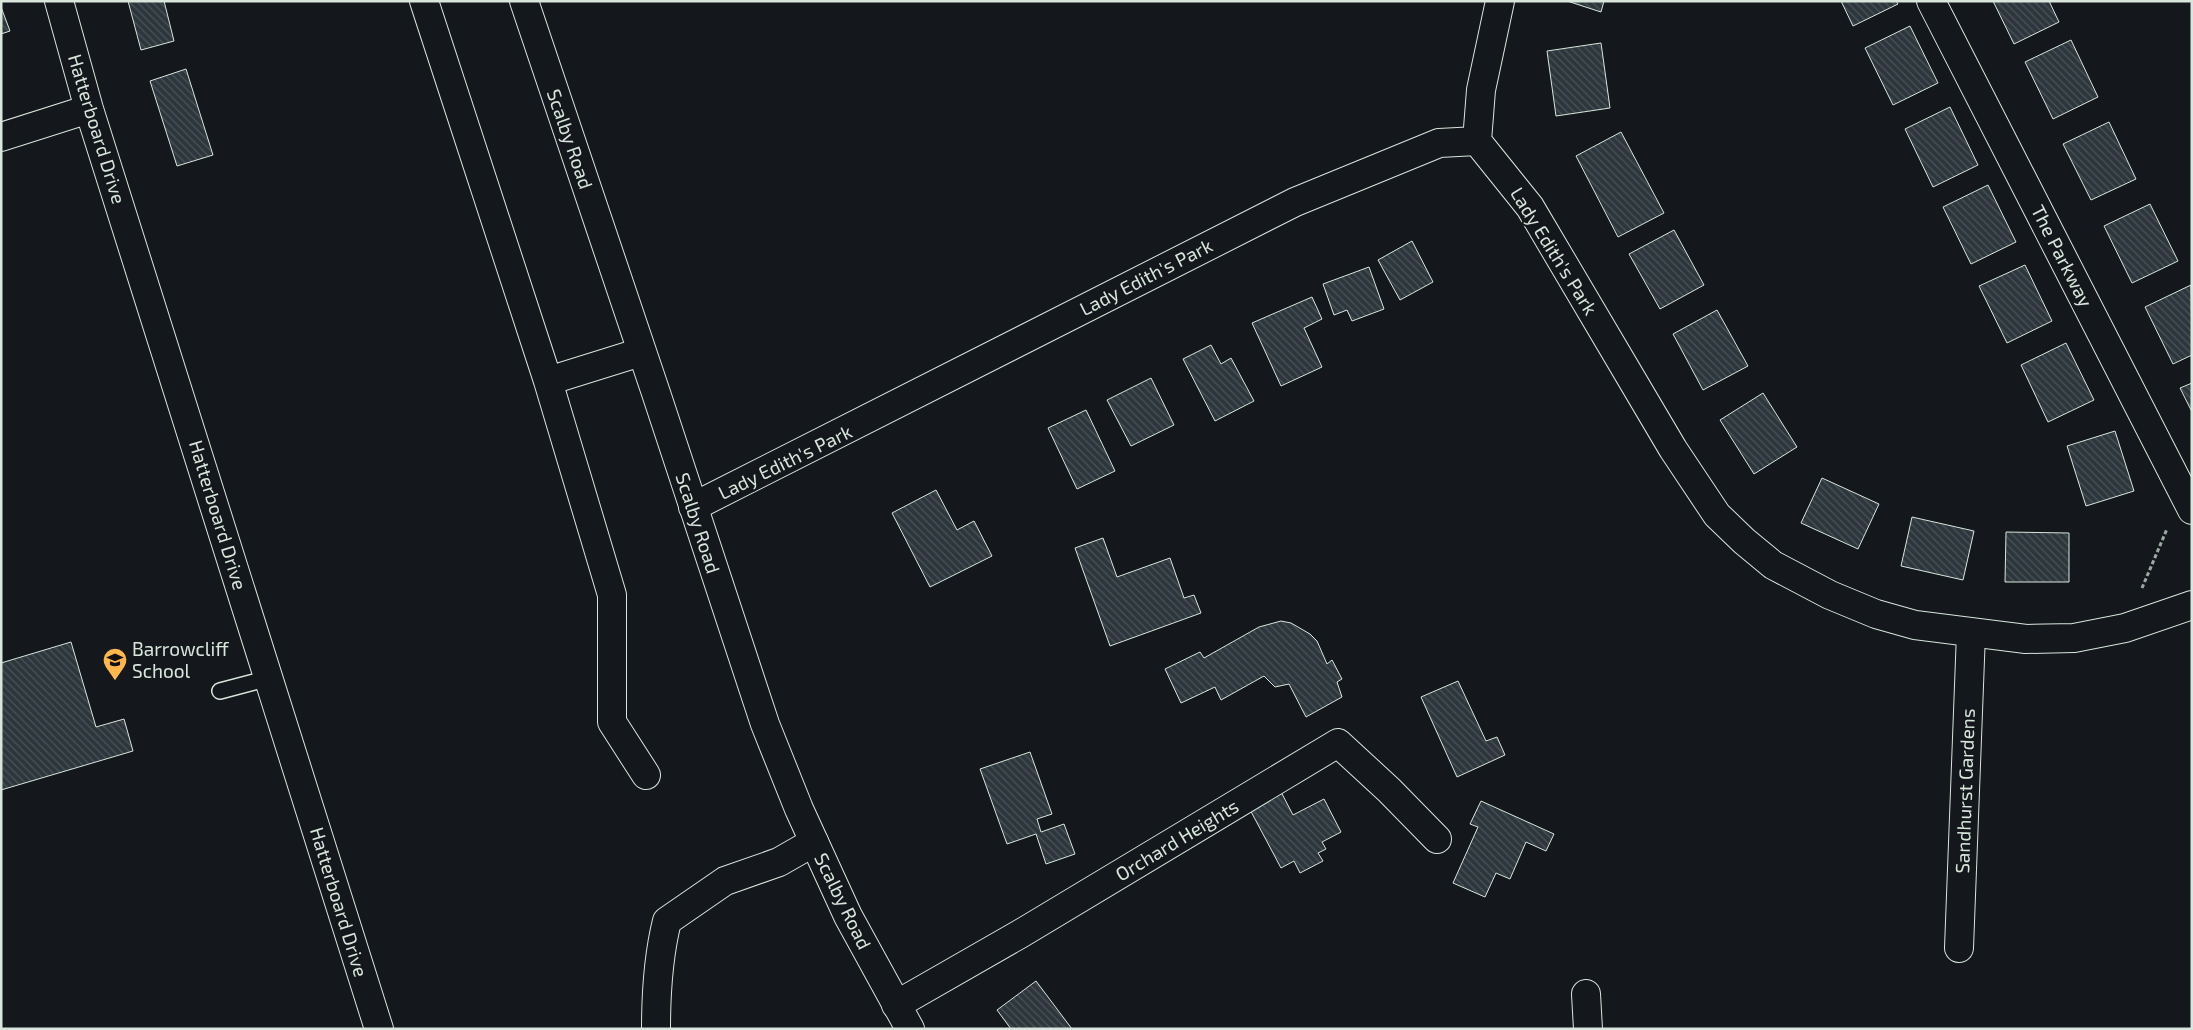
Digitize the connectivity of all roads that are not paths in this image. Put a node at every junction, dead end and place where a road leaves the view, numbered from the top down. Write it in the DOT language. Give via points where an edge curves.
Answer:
graph roads {
  1 [pos="59,1"];
  2 [pos="424,1"];
  3 [pos="524,1"];
  4 [pos="1500,1"];
  5 [pos="1931,1"];
  6 [pos="89,109"];
  7 [pos="1,137"];
  8 [pos="1477,141"];
  9 [pos="641,352"];
  10 [pos="548,381"];
  11 [pos="2187,501"];
  12 [pos="693,508"];
  13 [pos="2192,605"];
  14 [pos="1972,633"];
  15 [pos="269,678"];
  16 [pos="220,691"];
  17 [pos="646,775"];
  18 [pos="1437,839"];
  19 [pos="814,842"];
  20 [pos="1959,948"];
  21 [pos="1586,994"];
  22 [pos="896,1005"];
  23 [pos="378,1029"];
  24 [pos="656,1029"];
  25 [pos="910,1029"];
  26 [pos="1588,1029"];
  1 -- 6 [label="main road, Hatterboard Drive"];
  2 -- 10 [label="main road"];
  3 -- 9 [label="main road, Scalby Road"];
  4 -- 8 [label="main road" via="1481,90"];
  5 -- 11 [label="main road, The Parkway"];
  6 -- 7 [label="main road"];
  6 -- 15 [label="main road, Hatterboard Drive"];
  8 -- 12 [label="main road, Lady Edith's Park" via="1439,143 1295,202"];
  8 -- 14 [label="main road, Lady Edith's Park" via="1530,207 1673,449 1728,527 1773,565 1830,595 1876,614 1916,625"];
  9 -- 10 [label="main road"];
  9 -- 12 [label="main road, Scalby Road"];
  10 -- 17 [label="main road" via="612,595 612,722"];
  12 -- 19 [label="main road, Scalby Road" via="765,724"];
  13 -- 14 [label="main road, Lady Edith's Park" via="2125,628 2074,638 2026,639"];
  14 -- 20 [label="main road, Sandhurst Gardens"];
  15 -- 16 [label="lane"];
  15 -- 23 [label="main road, Hatterboard Drive"];
  18 -- 22 [label="main road, Orchard Heights" via="1338,743"];
  19 -- 22 [label="main road, Scalby Road" via="848,916"];
  19 -- 24 [label="main road" via="779,862 725,881 667,920 656,987"];
  21 -- 26 [label="main road"];
  22 -- 25 [label="main road, Scalby Road"];
}
